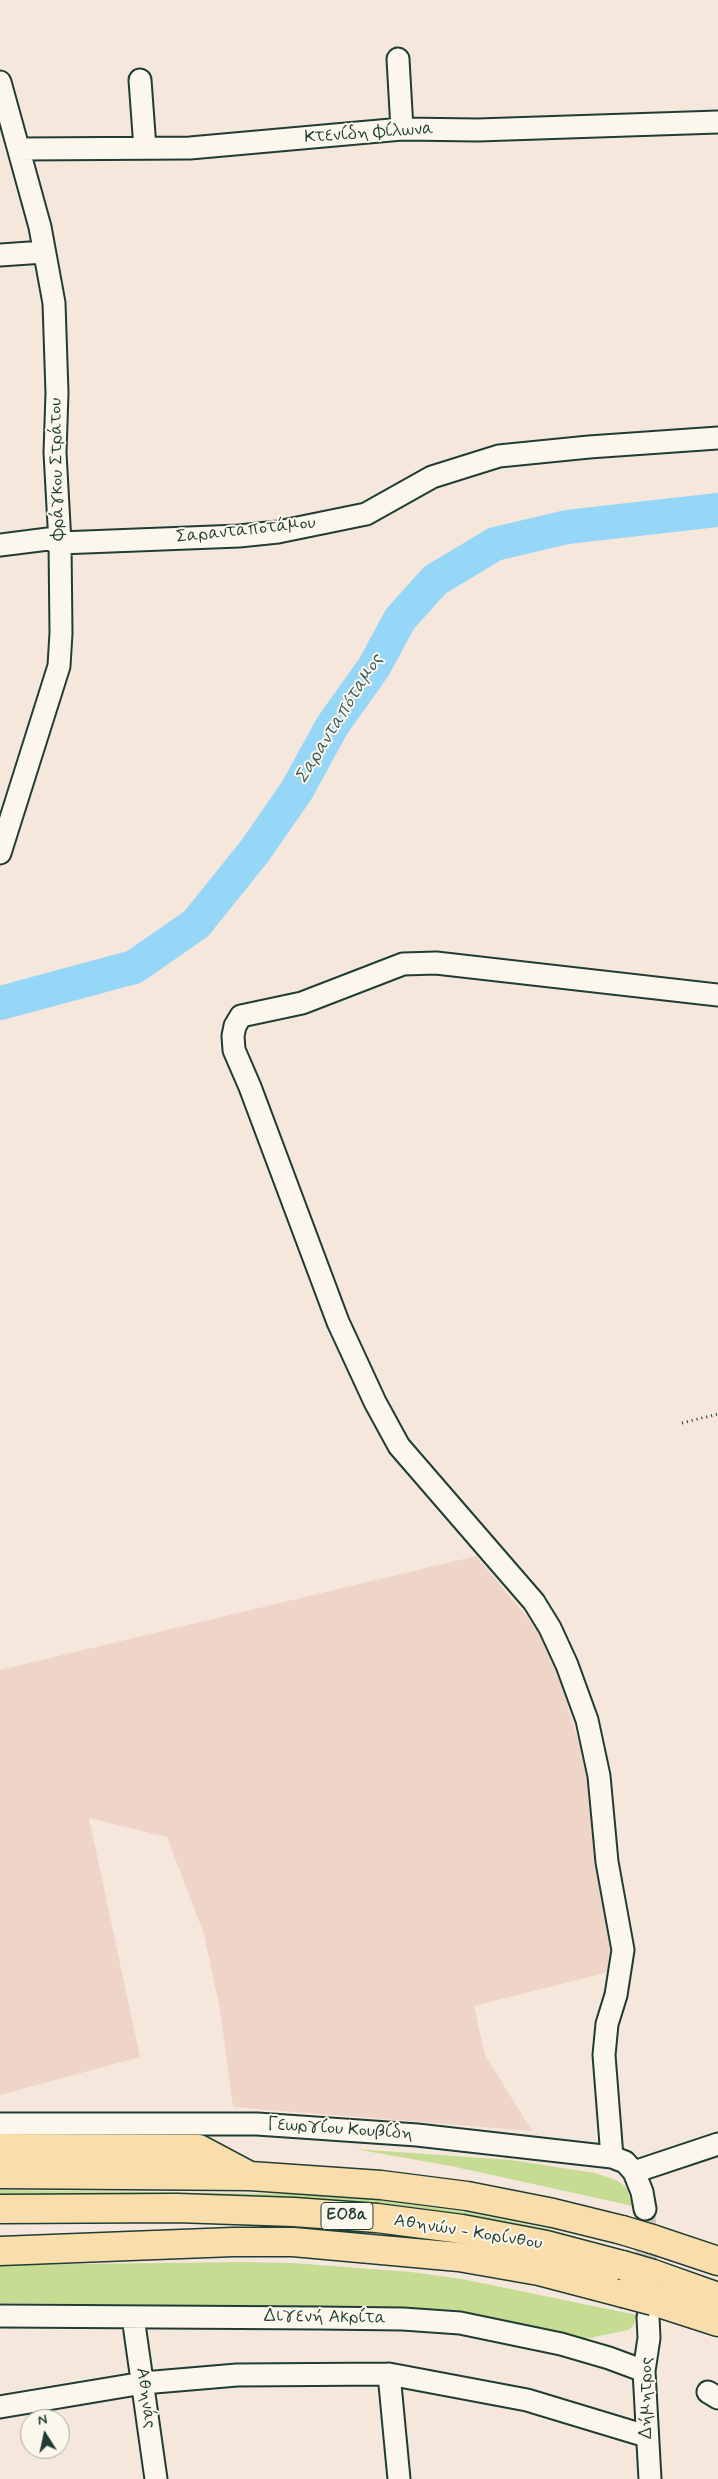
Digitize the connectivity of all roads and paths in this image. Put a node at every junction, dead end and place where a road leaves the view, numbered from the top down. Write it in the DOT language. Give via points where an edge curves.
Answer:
graph roads {
  1 [pos="398,59"];
  2 [pos="140,80"];
  3 [pos="0,82"];
  4 [pos="718,122"];
  5 [pos="402,129"];
  6 [pos="145,148"];
  7 [pos="20,149"];
  8 [pos="44,252"];
  9 [pos="0,255"];
  10 [pos="718,438"];
  11 [pos="60,543"];
  12 [pos="0,545"];
  13 [pos="0,853"];
  14 [pos="718,995"];
  15 [pos="718,1414"];
  16 [pos="682,1423"];
  17 [pos="0,2124"];
  18 [pos="718,2144"];
  19 [pos="0,2148"];
  20 [pos="612,2157"];
  21 [pos="634,2172"];
  22 [pos="0,2174"];
  23 [pos="250,2176"];
  24 [pos="0,2209"];
  25 [pos="645,2209"];
  26 [pos="0,2251"];
  27 [pos="718,2262"];
  28 [pos="651,2297"];
  29 [pos="718,2297"];
  30 [pos="0,2316"];
  31 [pos="133,2317"];
  32 [pos="718,2322"];
  33 [pos="644,2372"];
  34 [pos="389,2374"];
  35 [pos="143,2383"];
  36 [pos="0,2407"];
  37 [pos="646,2436"];
  38 [pos="156,2479"];
  39 [pos="399,2479"];
  40 [pos="650,2479"];
  1 -- 5 [label="street"];
  2 -- 6 [label="street"];
  3 -- 7 [label="street, Φράγκου Στράτου"];
  4 -- 5 [label="street, Κτενίδη Φίλωνα" via="478,130"];
  5 -- 6 [label="street, Κτενίδη Φίλωνα" via="190,148"];
  6 -- 7 [label="street, Κτενίδη Φίλωνα"];
  7 -- 8 [label="street, Φράγκου Στράτου"];
  8 -- 9 [label="street"];
  8 -- 11 [label="street, Φράγκου Στράτου" via="54,303 55,453"];
  10 -- 11 [label="street, Σαρανταποτάμου" via="589,446 499,456 432,477 366,514 278,532"];
  11 -- 12 [label="street, Σαρανταποτάμου" via="48,539"];
  11 -- 13 [label="street, Φράγκου Στράτου" via="59,666"];
  14 -- 20 [label="street" via="436,963 403,964 302,1003 241,1016 233,1036 234,1050 338,1322 375,1402 399,1446 534,1602 567,1665 587,1720 599,1776 607,1862 623,1950 616,1995 607,2024 604,2055"];
  15 -- 16 [label="path"];
  17 -- 20 [label="street, Γεωργίου Κουβίδη" via="257,2124 417,2135"];
  18 -- 21 [label="street"];
  19 -- 23 [label="highway" via="199,2149"];
  20 -- 21 [label="street, Γεωργίου Κουβίδη" via="625,2162"];
  21 -- 25 [label="street"];
  22 -- 23 [label="highway, Αθηνών - Κορίνθου / ΕΟ8α"];
  23 -- 27 [label="highway, Αθηνών - Κορίνθου / ΕΟ8α, bridge" via="371,2184 467,2196 553,2212 622,2230"];
  24 -- 28 [label="highway, Αθηνών - Κορίνθου / ΕΟ8α, bridge" via="177,2208 378,2218 546,2245 622,2265"];
  26 -- 28 [label="highway, bridge" via="233,2242 338,2245 459,2257 540,2271"];
  28 -- 29 [label="highway, Αθηνών - Κορίνθου / ΕΟ8α"];
  28 -- 32 [label="highway"];
  28 -- 33 [label="street, Δήμητρος"];
  30 -- 31 [label="street, Διγενή Ακρίτα"];
  31 -- 33 [label="street, Διγενή Ακρίτα" via="403,2319 460,2323 561,2344"];
  31 -- 35 [label="street, Αθηνάς"];
  33 -- 37 [label="street, Δήμητρος"];
  34 -- 35 [label="street" via="236,2375"];
  34 -- 37 [label="street" via="527,2400"];
  34 -- 39 [label="street"];
  35 -- 36 [label="street"];
  35 -- 38 [label="street, Αθηνάς"];
  37 -- 40 [label="street, Δήμητρος"];
}
